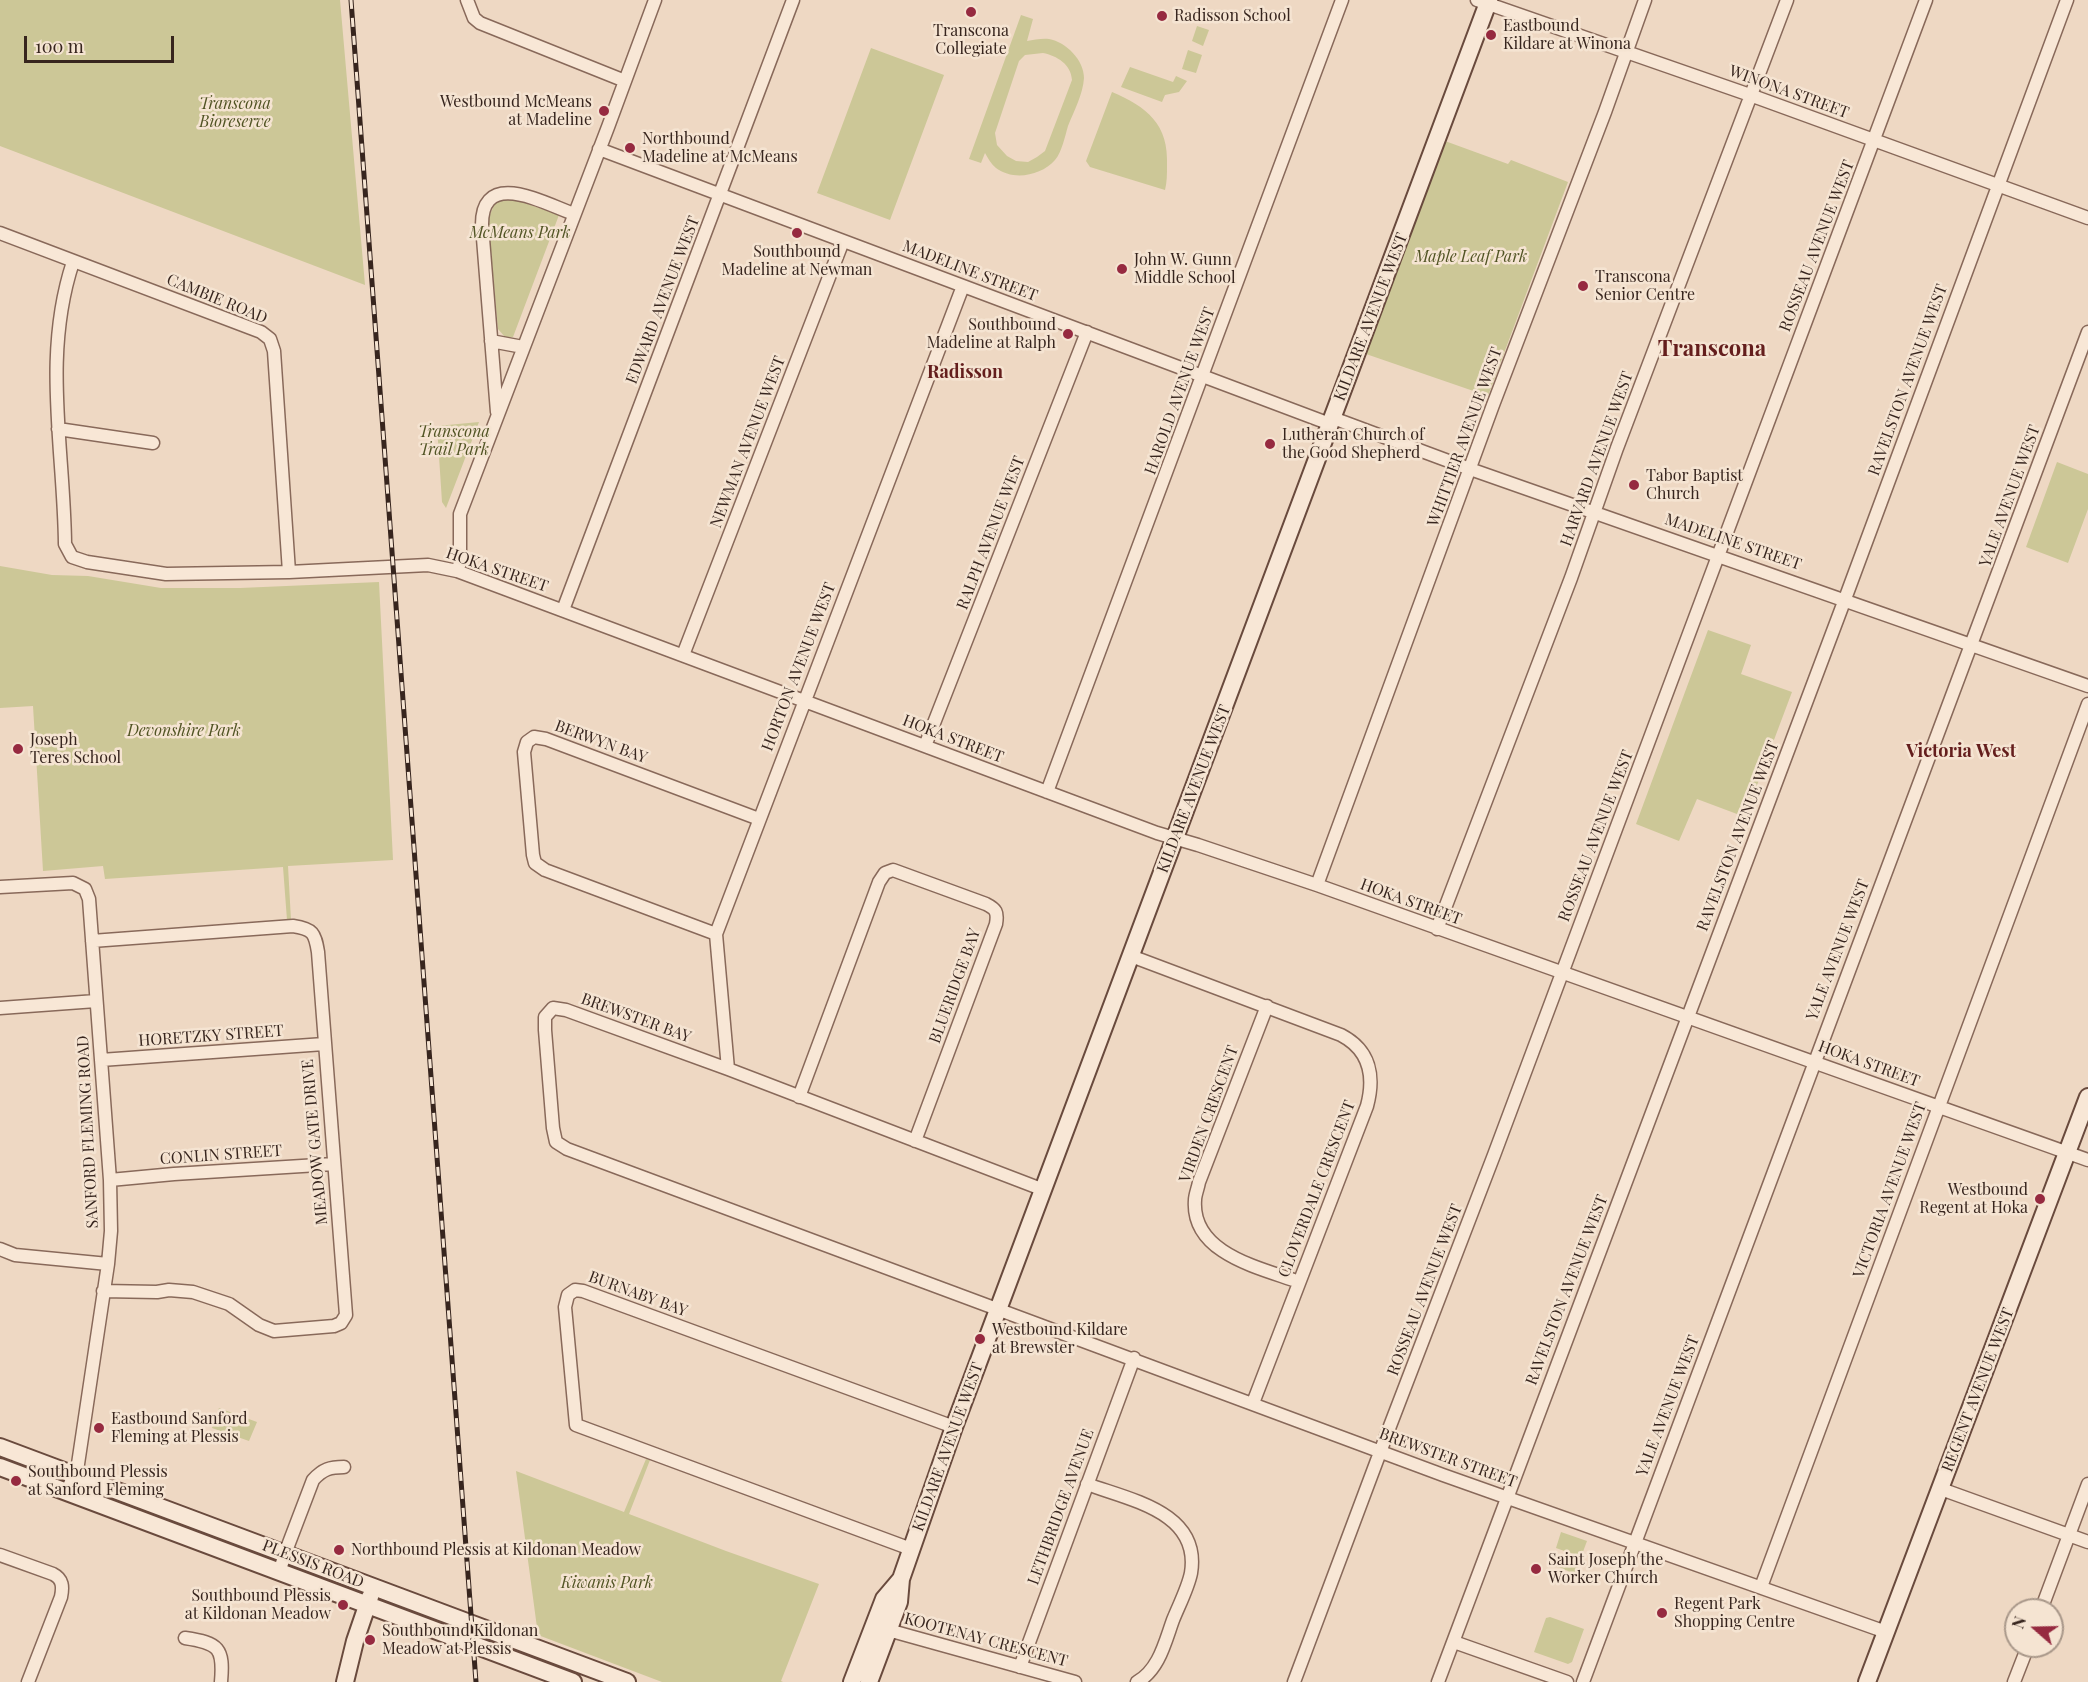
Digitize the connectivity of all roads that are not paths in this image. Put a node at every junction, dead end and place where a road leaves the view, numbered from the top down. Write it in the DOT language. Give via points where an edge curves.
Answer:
graph roads {
  1 [pos="467,0"];
  2 [pos="655,0"];
  3 [pos="793,0"];
  4 [pos="1342,0"];
  5 [pos="1645,0"];
  6 [pos="1787,0"];
  7 [pos="1926,0"];
  8 [pos="2067,0"];
  9 [pos="1485,1"];
  10 [pos="1627,51"];
  11 [pos="625,81"];
  12 [pos="1750,95"];
  13 [pos="1874,141"];
  14 [pos="599,149"];
  15 [pos="1998,186"];
  16 [pos="721,194"];
  17 [pos="574,214"];
  18 [pos="2088,218"];
  19 [pos="0,233"];
  20 [pos="843,241"];
  21 [pos="73,262"];
  22 [pos="963,286"];
  23 [pos="1087,332"];
  24 [pos="2088,332"];
  25 [pos="491,341"];
  26 [pos="523,347"];
  27 [pos="1203,376"];
  28 [pos="497,416"];
  29 [pos="1331,421"];
  30 [pos="58,429"];
  31 [pos="153,443"];
  32 [pos="1470,469"];
  33 [pos="1594,511"];
  34 [pos="1718,555"];
  35 [pos="458,571"];
  36 [pos="289,572"];
  37 [pos="1845,599"];
  38 [pos="563,610"];
  39 [pos="1971,644"];
  40 [pos="683,655"];
  41 [pos="2088,686"];
  42 [pos="804,701"];
  43 [pos="2088,704"];
  44 [pos="925,746"];
  45 [pos="1047,792"];
  46 [pos="759,819"];
  47 [pos="1176,838"];
  48 [pos="1317,885"];
  49 [pos="0,887"];
  50 [pos="1437,929"];
  51 [pos="716,934"];
  52 [pos="92,940"];
  53 [pos="1131,956"];
  54 [pos="1562,974"];
  55 [pos="96,1001"];
  56 [pos="1267,1006"];
  57 [pos="0,1008"];
  58 [pos="1688,1018"];
  59 [pos="324,1044"];
  60 [pos="101,1060"];
  61 [pos="1814,1062"];
  62 [pos="728,1069"];
  63 [pos="800,1097"];
  64 [pos="2088,1097"];
  65 [pos="1939,1107"];
  66 [pos="915,1141"];
  67 [pos="2067,1153"];
  68 [pos="2088,1160"];
  69 [pos="334,1164"];
  70 [pos="110,1180"];
  71 [pos="1044,1190"];
  72 [pos="0,1250"];
  73 [pos="108,1264"];
  74 [pos="1299,1282"];
  75 [pos="103,1291"];
  76 [pos="1000,1309"];
  77 [pos="1134,1358"];
  78 [pos="1253,1403"];
  79 [pos="954,1427"];
  80 [pos="0,1447"];
  81 [pos="1380,1452"];
  82 [pos="0,1467"];
  83 [pos="344,1467"];
  84 [pos="74,1475"];
  85 [pos="1088,1484"];
  86 [pos="2088,1484"];
  87 [pos="1941,1489"];
  88 [pos="67,1492"];
  89 [pos="1507,1497"];
  90 [pos="2070,1535"];
  91 [pos="1635,1542"];
  92 [pos="2088,1542"];
  93 [pos="911,1549"];
  94 [pos="285,1554"];
  95 [pos="0,1555"];
  96 [pos="279,1572"];
  97 [pos="901,1579"];
  98 [pos="374,1587"];
  99 [pos="1761,1587"];
  100 [pos="2046,1598"];
  101 [pos="367,1605"];
  102 [pos="888,1630"];
  103 [pos="1886,1632"];
  104 [pos="185,1638"];
  105 [pos="1454,1642"];
  106 [pos="2023,1658"];
  107 [pos="1020,1667"];
  108 [pos="28,1682"];
  109 [pos="221,1682"];
  110 [pos="345,1682"];
  111 [pos="573,1682"];
  112 [pos="627,1682"];
  113 [pos="852,1682"];
  114 [pos="869,1682"];
  115 [pos="1075,1682"];
  116 [pos="1137,1682"];
  117 [pos="1294,1682"];
  118 [pos="1438,1682"];
  119 [pos="1567,1682"];
  120 [pos="1582,1682"];
  121 [pos="1867,1682"];
  122 [pos="2014,1682"];
  1 -- 11 [label="street" via="480,23"];
  2 -- 11 [label="street"];
  3 -- 16 [label="street, EDWARD AVENUE WEST"];
  4 -- 27 [label="street, HAROLD AVENUE WEST"];
  5 -- 10 [label="street, WHITTIER AVENUE WEST"];
  6 -- 12 [label="street, HARVARD AVENUE WEST"];
  7 -- 13 [label="street, ROSSEAU AVENUE WEST"];
  8 -- 15 [label="street, RAVELSTON AVENUE WEST"];
  9 -- 10 [label="street, WINONA STREET"];
  9 -- 29 [label="street, KILDARE AVENUE WEST"];
  10 -- 12 [label="street, WINONA STREET"];
  10 -- 32 [label="street, WHITTIER AVENUE WEST"];
  11 -- 14 [label="street"];
  12 -- 13 [label="street, WINONA STREET"];
  12 -- 33 [label="street, HARVARD AVENUE WEST"];
  13 -- 15 [label="street, WINONA STREET"];
  13 -- 34 [label="street, ROSSEAU AVENUE WEST"];
  14 -- 16 [label="street, MADELINE STREET"];
  14 -- 17 [label="street"];
  15 -- 18 [label="street, WINONA STREET"];
  15 -- 37 [label="street, RAVELSTON AVENUE WEST"];
  16 -- 20 [label="street, MADELINE STREET"];
  16 -- 38 [label="street, EDWARD AVENUE WEST"];
  17 -- 25 [label="street" via="509,192 497,195 485,205 481,214"];
  17 -- 26 [label="street"];
  19 -- 21 [label="street, CAMBIE ROAD"];
  20 -- 22 [label="street, MADELINE STREET"];
  20 -- 40 [label="street, NEWMAN AVENUE WEST"];
  21 -- 30 [label="street, HOKA STREET" via="57,336"];
  21 -- 36 [label="street, CAMBIE ROAD" via="261,332 270,339 274,351"];
  22 -- 23 [label="street, MADELINE STREET"];
  22 -- 42 [label="street, HORTON AVENUE WEST"];
  23 -- 27 [label="street, MADELINE STREET"];
  23 -- 44 [label="street, RALPH AVENUE WEST"];
  24 -- 39 [label="street, YALE AVENUE WEST"];
  25 -- 26 [label="street"];
  25 -- 28 [label="street"];
  26 -- 28 [label="street"];
  27 -- 29 [label="street, MADELINE STREET"];
  27 -- 45 [label="street, HAROLD AVENUE WEST"];
  28 -- 35 [label="street" via="460,514"];
  29 -- 32 [label="street, MADELINE STREET"];
  29 -- 47 [label="street, KILDARE AVENUE WEST"];
  30 -- 31 [label="street"];
  30 -- 36 [label="street, HOKA STREET" via="65,544 72,557 166,574"];
  32 -- 33 [label="street, MADELINE STREET"];
  32 -- 48 [label="street, WHITTIER AVENUE WEST"];
  33 -- 34 [label="street, MADELINE STREET"];
  33 -- 50 [label="street, HARVARD AVENUE WEST"];
  34 -- 37 [label="street, MADELINE STREET"];
  34 -- 54 [label="street, ROSSEAU AVENUE WEST"];
  35 -- 36 [label="street, HOKA STREET" via="428,565"];
  35 -- 38 [label="street, HOKA STREET"];
  37 -- 39 [label="street, MADELINE STREET"];
  37 -- 58 [label="street, RAVELSTON AVENUE WEST"];
  38 -- 40 [label="street, HOKA STREET"];
  39 -- 41 [label="street, MADELINE STREET"];
  39 -- 61 [label="street, YALE AVENUE WEST"];
  40 -- 42 [label="street, HOKA STREET"];
  42 -- 44 [label="street, HOKA STREET"];
  42 -- 46 [label="street, HORTON AVENUE WEST"];
  43 -- 65 [label="street, VICTORIA AVENUE WEST"];
  44 -- 45 [label="street, HOKA STREET"];
  45 -- 47 [label="street, HOKA STREET"];
  46 -- 51 [label="street, HORTON AVENUE WEST"];
  46 -- 51 [label="street, BERWYN BAY" via="546,739 534,737 527,742 524,752 531,847 536,863 545,870"];
  47 -- 48 [label="street, HOKA STREET"];
  47 -- 53 [label="street, KILDARE AVENUE WEST"];
  48 -- 50 [label="street, HOKA STREET"];
  49 -- 52 [label="street, SANFORD FLEMING ROAD" via="73,883 85,889"];
  50 -- 54 [label="street, HOKA STREET"];
  51 -- 62 [label="street, HORTON AVENUE WEST"];
  52 -- 55 [label="street, SANFORD FLEMING ROAD"];
  52 -- 59 [label="street, MEADOW GATE DRIVE" via="293,926 308,929 318,952"];
  53 -- 56 [label="street, CLOVERDALE CRESCENT"];
  53 -- 71 [label="street, KILDARE AVENUE WEST"];
  54 -- 58 [label="street, HOKA STREET"];
  54 -- 81 [label="street, ROSSEAU AVENUE WEST"];
  55 -- 57 [label="street"];
  55 -- 60 [label="street, SANFORD FLEMING ROAD"];
  56 -- 74 [label="street, VIRDEN CRESCENT" via="1199,1182 1196,1218 1222,1251"];
  56 -- 74 [label="street, CLOVERDALE CRESCENT" via="1352,1041 1360,1048 1370,1070 1367,1106"];
  58 -- 61 [label="street, HOKA STREET"];
  58 -- 89 [label="street, RAVELSTON AVENUE WEST"];
  59 -- 60 [label="street, HORETZKY STREET"];
  59 -- 69 [label="street, MEADOW GATE DRIVE"];
  60 -- 70 [label="street, SANFORD FLEMING ROAD"];
  61 -- 65 [label="street, HOKA STREET"];
  61 -- 91 [label="street, YALE AVENUE WEST"];
  62 -- 63 [label="street, BREWSTER BAY"];
  62 -- 76 [label="street, BREWSTER BAY" via="566,1010 553,1008 545,1017 556,1142"];
  63 -- 66 [label="street, BREWSTER BAY"];
  63 -- 66 [label="street, BLUERIDGE BAY" via="885,873 893,870 986,904 996,909 996,924"];
  64 -- 67 [label="street, REGENT AVENUE WEST"];
  65 -- 67 [label="street, HOKA STREET"];
  65 -- 99 [label="street, VICTORIA AVENUE WEST"];
  66 -- 71 [label="street, BREWSTER BAY"];
  67 -- 68 [label="street, HOKA STREET"];
  67 -- 87 [label="street, REGENT AVENUE WEST"];
  69 -- 70 [label="street, CONLIN STREET"];
  69 -- 75 [label="street, MEADOW GATE DRIVE" via="346,1309 341,1323 274,1331 259,1326 229,1304 192,1292"];
  70 -- 73 [label="street, SANFORD FLEMING ROAD"];
  71 -- 76 [label="street, KILDARE AVENUE WEST"];
  72 -- 73 [label="street" via="15,1255"];
  73 -- 75 [label="street, SANFORD FLEMING ROAD"];
  74 -- 78 [label="street, CLOVERDALE CRESCENT"];
  75 -- 84 [label="street, SANFORD FLEMING ROAD"];
  76 -- 77 [label="street, BREWSTER STREET"];
  76 -- 79 [label="street, KILDARE AVENUE WEST"];
  77 -- 78 [label="street, BREWSTER STREET"];
  77 -- 85 [label="street, LETHBRIDGE AVENUE"];
  78 -- 81 [label="street, BREWSTER STREET"];
  79 -- 93 [label="street, KILDARE AVENUE WEST"];
  79 -- 93 [label="street, BURNABY BAY" via="583,1291 575,1290 568,1295 576,1425"];
  80 -- 84 [label="street, PLESSIS ROAD"];
  81 -- 89 [label="street, BREWSTER STREET"];
  81 -- 117 [label="street, ROSSEAU AVENUE WEST"];
  82 -- 88 [label="street, PLESSIS ROAD"];
  83 -- 94 [label="street" via="329,1467 313,1480"];
  84 -- 88 [label="street, SANFORD FLEMING ROAD"];
  84 -- 94 [label="street, PLESSIS ROAD"];
  85 -- 107 [label="street, LETHBRIDGE AVENUE"];
  85 -- 116 [label="street" via="1158,1509 1173,1519 1188,1539 1191,1573 1159,1658"];
  86 -- 90 [label="street"];
  87 -- 90 [label="street"];
  87 -- 103 [label="street, REGENT AVENUE WEST"];
  88 -- 96 [label="street, PLESSIS ROAD"];
  89 -- 91 [label="street, BREWSTER STREET"];
  89 -- 105 [label="street, RAVELSTON AVENUE WEST"];
  90 -- 92 [label="street"];
  90 -- 100 [label="street"];
  91 -- 99 [label="street, BREWSTER STREET"];
  91 -- 120 [label="street, YALE AVENUE WEST"];
  93 -- 97 [label="street, KILDARE AVENUE WEST"];
  94 -- 96 [label="street"];
  94 -- 98 [label="street, PLESSIS ROAD"];
  95 -- 108 [label="street" via="53,1574 62,1583 61,1597"];
  96 -- 101 [label="street, PLESSIS ROAD"];
  97 -- 102 [label="street, KILDARE AVENUE WEST" via="899,1602"];
  97 -- 113 [label="street, KILDARE AVENUE WEST" via="884,1599"];
  98 -- 101 [label="street"];
  98 -- 112 [label="street, PLESSIS ROAD"];
  99 -- 103 [label="street, BREWSTER STREET"];
  101 -- 110 [label="street"];
  101 -- 111 [label="street, PLESSIS ROAD"];
  102 -- 107 [label="street, KOOTENAY CRESCENT"];
  102 -- 114 [label="street, KILDARE AVENUE WEST"];
  103 -- 121 [label="street, REGENT AVENUE WEST"];
  104 -- 109 [label="street" via="206,1641 220,1652"];
  105 -- 118 [label="street, RAVELSTON AVENUE WEST"];
  105 -- 119 [label="street"];
  106 -- 122 [label="street"];
  107 -- 115 [label="street, KOOTENAY CRESCENT"];
}
